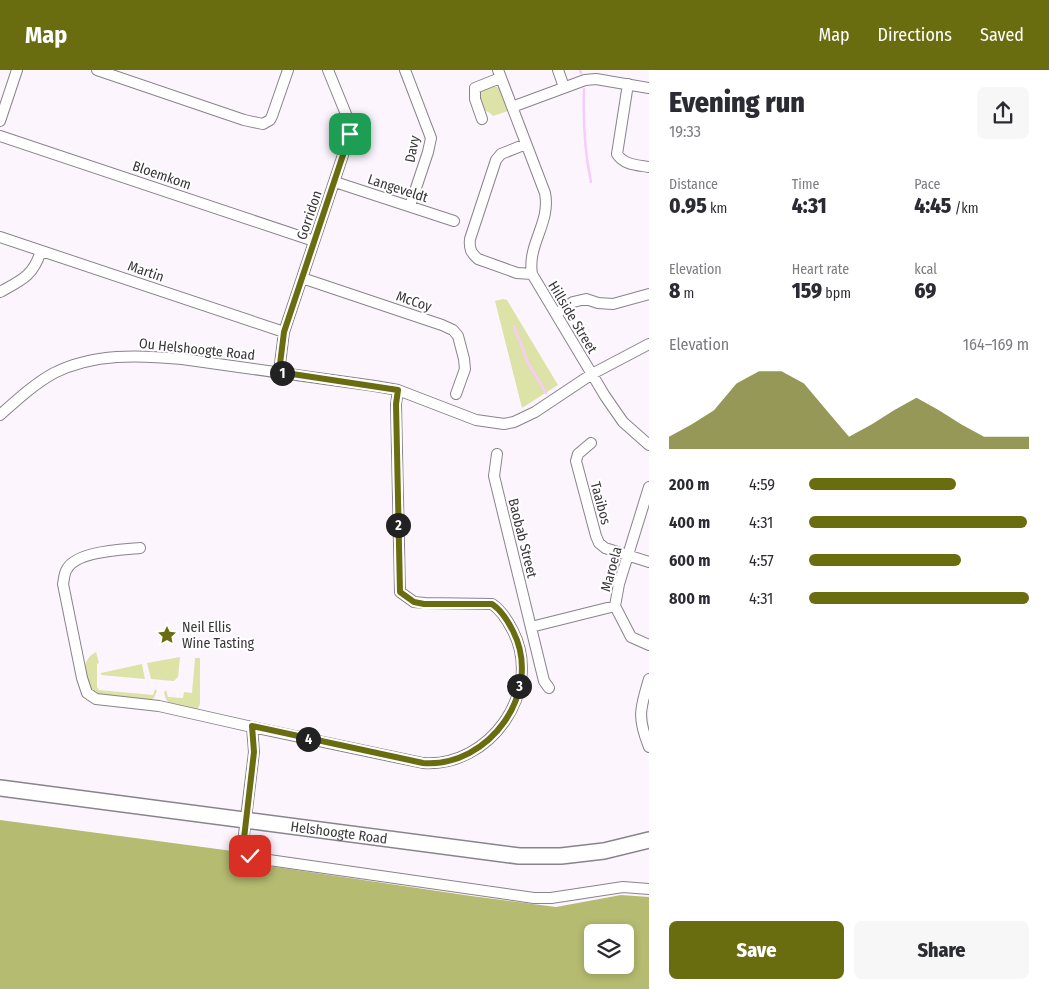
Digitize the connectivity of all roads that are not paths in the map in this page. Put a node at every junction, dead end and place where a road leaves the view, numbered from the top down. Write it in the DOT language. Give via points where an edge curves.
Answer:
graph roads {
  1 [pos="17,70"];
  2 [pos="97,70"];
  3 [pos="288,70"];
  4 [pos="328,70"];
  5 [pos="405,70"];
  6 [pos="558,70"];
  7 [pos="499,74"];
  8 [pos="628,84"];
  9 [pos="564,88"];
  10 [pos="649,88"];
  11 [pos="512,106"];
  12 [pos="482,119"];
  13 [pos="0,121"];
  14 [pos="0,136"];
  15 [pos="526,144"];
  16 [pos="649,167"];
  17 [pos="334,182"];
  18 [pos="410,206"];
  19 [pos="454,221"];
  20 [pos="0,237"];
  21 [pos="314,241"];
  22 [pos="41,250"];
  23 [pos="532,274"];
  24 [pos="302,278"];
  25 [pos="0,292"];
  26 [pos="649,294"];
  27 [pos="556,314"];
  28 [pos="284,332"];
  29 [pos="649,344"];
  30 [pos="279,372"];
  31 [pos="592,374"];
  32 [pos="398,390"];
  33 [pos="456,394"];
  34 [pos="0,415"];
  35 [pos="590,443"];
  36 [pos="649,446"];
  37 [pos="497,454"];
  38 [pos="649,486"];
  39 [pos="140,548"];
  40 [pos="628,556"];
  41 [pos="649,562"];
  42 [pos="615,606"];
  43 [pos="531,627"];
  44 [pos="649,645"];
  45 [pos="649,678"];
  46 [pos="549,688"];
  47 [pos="252,726"];
  48 [pos="649,747"];
  49 [pos="0,788"];
  50 [pos="246,820"];
  51 [pos="649,840"];
  52 [pos="649,889"];
  1 -- 13 [label="street"];
  2 -- 3 [label="street" via="263,124 272,116"];
  4 -- 17 [label="street, Gorridon" via="348,119 350,134"];
  5 -- 18 [label="street, Davy" via="431,138"];
  6 -- 9 [label="street"];
  7 -- 11 [label="street, Hillside Street"];
  7 -- 12 [label="street" via="475,88"];
  8 -- 9 [label="street" via="596,79"];
  8 -- 10 [label="street"];
  8 -- 16 [label="street" via="617,154 626,163"];
  9 -- 11 [label="street"];
  11 -- 15 [label="street, Hillside Street"];
  14 -- 21 [label="street, Bloemkom"];
  15 -- 23 [label="street, Hillside Street" via="547,204 530,257"];
  15 -- 23 [label="street, Hillside Street" via="508,150 496,160 470,246 478,259 516,273"];
  17 -- 18 [label="street, Langeveldt"];
  17 -- 21 [label="street, Gorridon"];
  18 -- 19 [label="street, Langeveldt"];
  20 -- 22 [label="street, Martin"];
  21 -- 24 [label="street, Gorridon"];
  22 -- 25 [label="street" via="30,273"];
  22 -- 28 [label="street, Martin"];
  23 -- 27 [label="street, Hillside Street"];
  24 -- 28 [label="street, Gorridon"];
  24 -- 33 [label="street, McCoy" via="453,330 458,336 465,369"];
  26 -- 27 [label="street" via="613,304 586,299 572,302"];
  27 -- 31 [label="street, Hillside Street"];
  28 -- 30 [label="street, Gorridon"];
  29 -- 31 [label="street, Ou Helshoogte Road"];
  30 -- 32 [label="street, Ou Helshoogte Road"];
  30 -- 34 [label="street, Ou Helshoogte Road" via="151,356 111,357 69,366 53,374 23,394"];
  31 -- 32 [label="street, Ou Helshoogte Road" via="535,412 504,424 476,420"];
  31 -- 36 [label="street, Hillside Street" via="623,422"];
  32 -- 47 [label="street" via="400,592 414,602 424,604 492,604 497,608 511,627 521,655 522,675 510,716 497,732 471,752 436,764"];
  35 -- 40 [label="street, Taaibos" via="578,454 576,461 596,536 605,548"];
  37 -- 43 [label="street, Baobab Street" via="494,476"];
  38 -- 40 [label="street, Maroela"];
  39 -- 47 [label="street" via="111,550 76,559 66,569 63,584 87,693 96,699 158,706"];
  40 -- 41 [label="street"];
  40 -- 42 [label="street, Maroela"];
  42 -- 43 [label="street"];
  42 -- 44 [label="street, Maroela" via="631,637"];
  43 -- 46 [label="street, Baobab Street" via="544,681"];
  45 -- 48 [label="street" via="640,717"];
  47 -- 50 [label="street" via="254,752"];
  49 -- 50 [label="main road, Helshoogte Road"];
  50 -- 51 [label="main road, Helshoogte Road" via="519,856 604,851"];
  50 -- 52 [label="street" via="243,847 255,858 534,898 623,887"];
}
